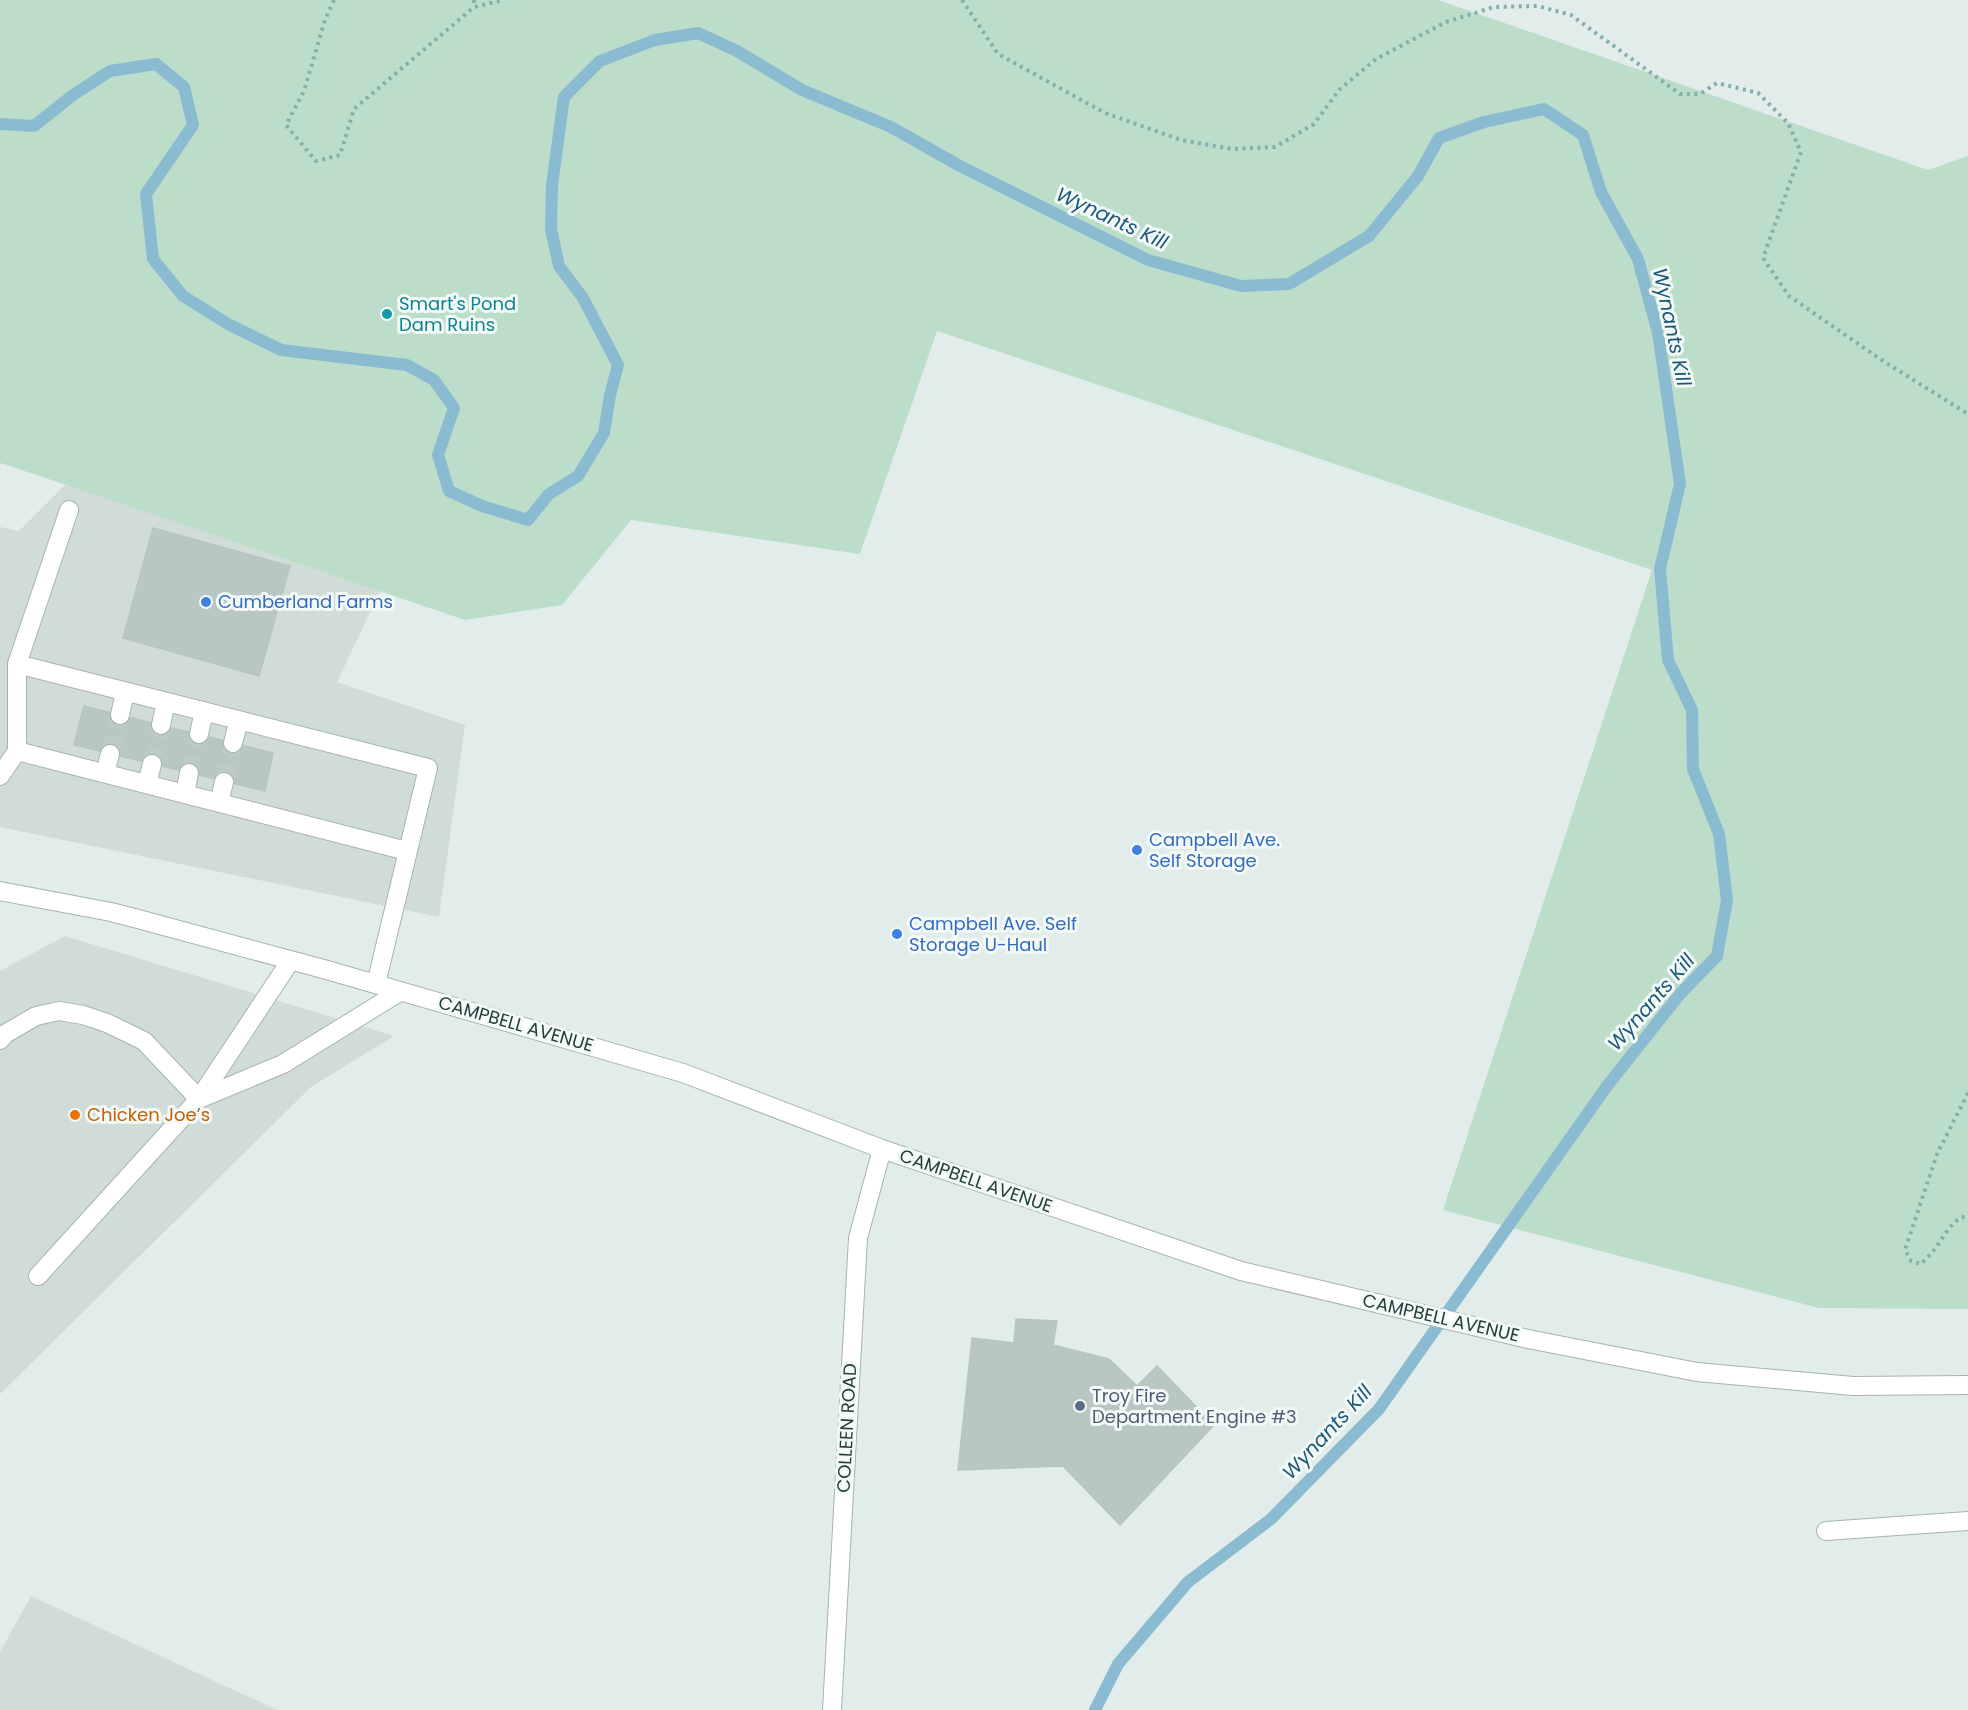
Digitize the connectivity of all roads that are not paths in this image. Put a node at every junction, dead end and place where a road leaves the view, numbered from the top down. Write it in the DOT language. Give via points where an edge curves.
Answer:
graph roads {
  1 [pos="69,510"];
  2 [pos="17,664"];
  3 [pos="125,692"];
  4 [pos="166,702"];
  5 [pos="204,711"];
  6 [pos="120,715"];
  7 [pos="239,720"];
  8 [pos="161,725"];
  9 [pos="199,734"];
  10 [pos="233,743"];
  11 [pos="17,751"];
  12 [pos="110,754"];
  13 [pos="152,764"];
  14 [pos="105,773"];
  15 [pos="189,773"];
  16 [pos="0,776"];
  17 [pos="224,782"];
  18 [pos="147,784"];
  19 [pos="185,794"];
  20 [pos="219,803"];
  21 [pos="407,851"];
  22 [pos="0,891"];
  23 [pos="291,960"];
  24 [pos="376,984"];
  25 [pos="401,991"];
  26 [pos="0,1040"];
  27 [pos="199,1099"];
  28 [pos="882,1149"];
  29 [pos="38,1276"];
  30 [pos="1968,1385"];
  31 [pos="1968,1521"];
  32 [pos="1826,1532"];
  33 [pos="832,1710"];
  1 -- 2 [label="street"];
  2 -- 3 [label="street"];
  2 -- 11 [label="street"];
  3 -- 4 [label="street"];
  3 -- 6 [label="street"];
  4 -- 5 [label="street"];
  4 -- 8 [label="street"];
  5 -- 7 [label="street"];
  5 -- 9 [label="street"];
  7 -- 10 [label="street"];
  7 -- 21 [label="street" via="428,768"];
  11 -- 14 [label="street"];
  11 -- 16 [label="street"];
  12 -- 14 [label="street"];
  13 -- 18 [label="street"];
  14 -- 18 [label="street"];
  15 -- 19 [label="street"];
  17 -- 20 [label="street"];
  18 -- 19 [label="street"];
  19 -- 20 [label="street"];
  20 -- 21 [label="street"];
  21 -- 24 [label="street"];
  22 -- 23 [label="street, CAMPBELL AVENUE" via="111,912"];
  23 -- 24 [label="street, CAMPBELL AVENUE"];
  23 -- 27 [label="street"];
  24 -- 25 [label="street, CAMPBELL AVENUE"];
  25 -- 27 [label="street" via="283,1064"];
  25 -- 28 [label="street, CAMPBELL AVENUE" via="683,1073"];
  26 -- 27 [label="street" via="36,1016 59,1011 107,1023 144,1041"];
  27 -- 29 [label="street"];
  28 -- 30 [label="street, CAMPBELL AVENUE" via="1241,1271 1528,1339 1697,1372 1853,1386"];
  28 -- 33 [label="street, COLLEEN ROAD" via="858,1238"];
  31 -- 32 [label="street"];
}
